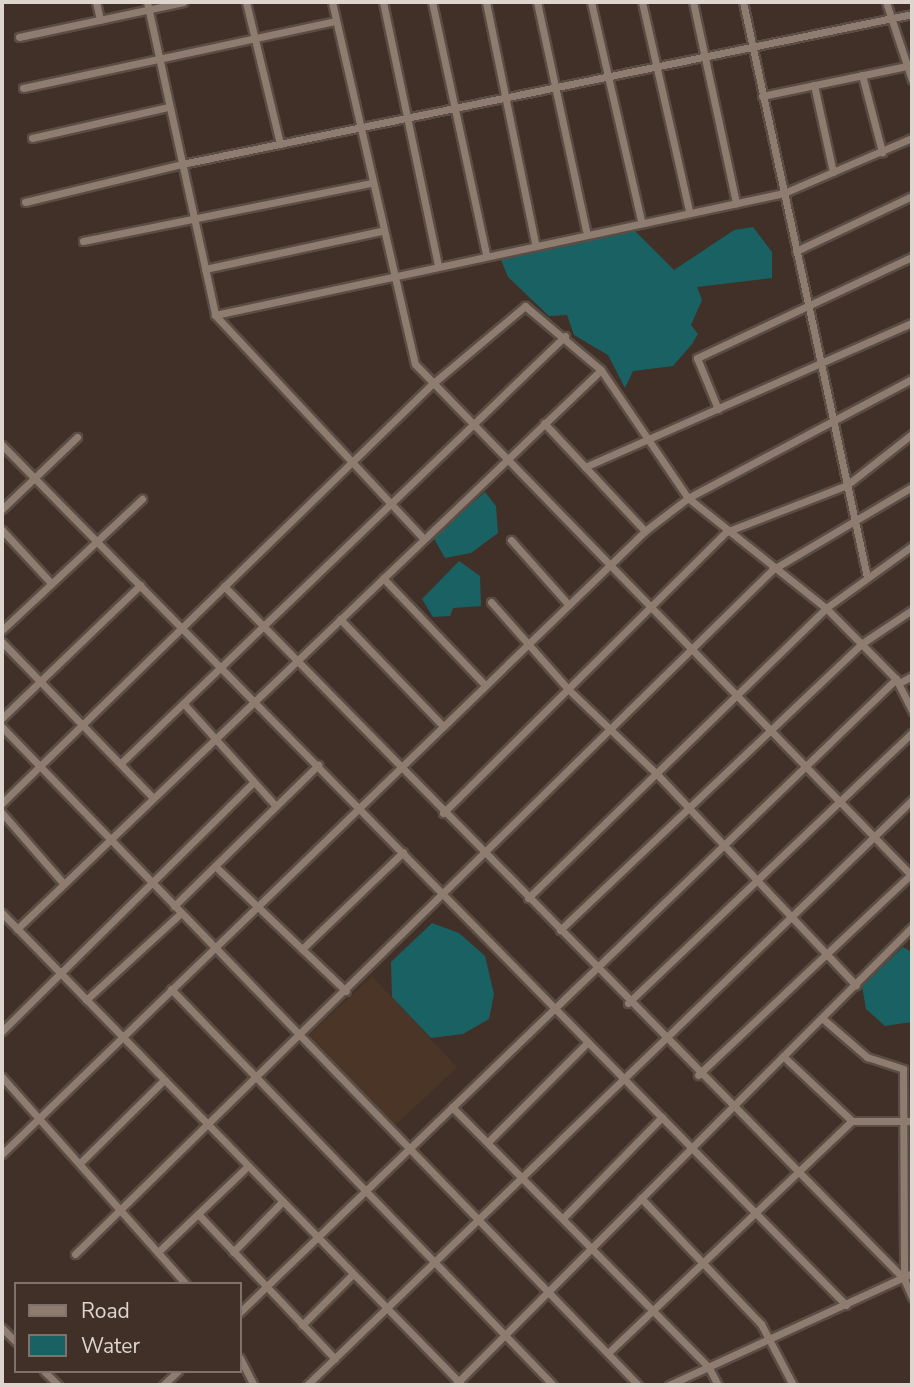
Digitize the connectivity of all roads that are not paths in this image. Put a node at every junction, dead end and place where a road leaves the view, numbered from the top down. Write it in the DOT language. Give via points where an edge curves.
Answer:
graph roads {
  1 [pos="96,2"];
  2 [pos="183,2"];
  3 [pos="246,2"];
  4 [pos="332,2"];
  5 [pos="383,2"];
  6 [pos="432,2"];
  7 [pos="486,2"];
  8 [pos="537,2"];
  9 [pos="591,2"];
  10 [pos="642,2"];
  11 [pos="693,2"];
  12 [pos="743,2"];
  13 [pos="886,2"];
  14 [pos="148,5"];
  15 [pos="912,14"];
  16 [pos="889,19"];
  17 [pos="100,20"];
  18 [pos="336,22"];
  19 [pos="19,37"];
  20 [pos="255,39"];
  21 [pos="751,47"];
  22 [pos="705,56"];
  23 [pos="157,59"];
  24 [pos="657,66"];
  25 [pos="907,66"];
  26 [pos="862,75"];
  27 [pos="608,76"];
  28 [pos="912,80"];
  29 [pos="814,85"];
  30 [pos="555,87"];
  31 [pos="23,88"];
  32 [pos="762,96"];
  33 [pos="506,97"];
  34 [pos="168,107"];
  35 [pos="455,108"];
  36 [pos="407,117"];
  37 [pos="358,128"];
  38 [pos="32,138"];
  39 [pos="912,138"];
  40 [pos="281,144"];
  41 [pos="882,152"];
  42 [pos="182,164"];
  43 [pos="833,172"];
  44 [pos="370,183"];
  45 [pos="784,194"];
  46 [pos="912,196"];
  47 [pos="25,202"];
  48 [pos="736,203"];
  49 [pos="689,211"];
  50 [pos="194,218"];
  51 [pos="641,220"];
  52 [pos="381,231"];
  53 [pos="586,231"];
  54 [pos="83,241"];
  55 [pos="535,243"];
  56 [pos="796,251"];
  57 [pos="486,254"];
  58 [pos="912,257"];
  59 [pos="438,265"];
  60 [pos="205,269"];
  61 [pos="391,276"];
  62 [pos="808,306"];
  63 [pos="215,314"];
  64 [pos="912,323"];
  65 [pos="565,335"];
  66 [pos="820,362"];
  67 [pos="601,370"];
  68 [pos="912,379"];
  69 [pos="431,385"];
  70 [pos="718,409"];
  71 [pos="833,420"];
  72 [pos="469,423"];
  73 [pos="544,423"];
  74 [pos="912,434"];
  75 [pos="77,437"];
  76 [pos="650,439"];
  77 [pos="2,445"];
  78 [pos="506,460"];
  79 [pos="354,461"];
  80 [pos="585,467"];
  81 [pos="34,478"];
  82 [pos="847,485"];
  83 [pos="912,487"];
  84 [pos="688,498"];
  85 [pos="142,499"];
  86 [pos="389,500"];
  87 [pos="2,509"];
  88 [pos="856,526"];
  89 [pos="2,530"];
  90 [pos="645,531"];
  91 [pos="726,532"];
  92 [pos="424,539"];
  93 [pos="95,540"];
  94 [pos="511,540"];
  95 [pos="912,546"];
  96 [pos="609,566"];
  97 [pos="772,570"];
  98 [pos="867,577"];
  99 [pos="383,578"];
  100 [pos="51,583"];
  101 [pos="140,585"];
  102 [pos="224,586"];
  103 [pos="491,602"];
  104 [pos="569,605"];
  105 [pos="826,608"];
  106 [pos="651,609"];
  107 [pos="912,610"];
  108 [pos="340,619"];
  109 [pos="263,626"];
  110 [pos="182,628"];
  111 [pos="2,630"];
  112 [pos="2,642"];
  113 [pos="860,644"];
  114 [pos="527,645"];
  115 [pos="691,650"];
  116 [pos="296,661"];
  117 [pos="222,668"];
  118 [pos="912,676"];
  119 [pos="898,681"];
  120 [pos="39,682"];
  121 [pos="485,685"];
  122 [pos="568,689"];
  123 [pos="737,695"];
  124 [pos="255,701"];
  125 [pos="184,704"];
  126 [pos="912,711"];
  127 [pos="2,718"];
  128 [pos="443,726"];
  129 [pos="2,727"];
  130 [pos="80,727"];
  131 [pos="769,730"];
  132 [pos="611,731"];
  133 [pos="912,733"];
  134 [pos="215,739"];
  135 [pos="121,763"];
  136 [pos="318,765"];
  137 [pos="805,766"];
  138 [pos="40,767"];
  139 [pos="401,767"];
  140 [pos="656,773"];
  141 [pos="254,782"];
  142 [pos="153,799"];
  143 [pos="837,799"];
  144 [pos="912,800"];
  145 [pos="2,803"];
  146 [pos="276,806"];
  147 [pos="359,807"];
  148 [pos="688,809"];
  149 [pos="2,813"];
  150 [pos="443,813"];
  151 [pos="874,837"];
  152 [pos="110,840"];
  153 [pos="722,847"];
  154 [pos="403,852"];
  155 [pos="484,855"];
  156 [pos="215,866"];
  157 [pos="912,874"];
  158 [pos="755,881"];
  159 [pos="152,883"];
  160 [pos="64,884"];
  161 [pos="444,894"];
  162 [pos="528,898"];
  163 [pos="174,906"];
  164 [pos="257,906"];
  165 [pos="2,913"];
  166 [pos="181,913"];
  167 [pos="789,916"];
  168 [pos="912,927"];
  169 [pos="18,929"];
  170 [pos="560,930"];
  171 [pos="214,948"];
  172 [pos="302,949"];
  173 [pos="824,953"];
  174 [pos="595,969"];
  175 [pos="60,973"];
  176 [pos="856,985"];
  177 [pos="171,989"];
  178 [pos="346,991"];
  179 [pos="86,1000"];
  180 [pos="628,1003"];
  181 [pos="555,1008"];
  182 [pos="821,1018"];
  183 [pos="2,1031"];
  184 [pos="122,1037"];
  185 [pos="299,1037"];
  186 [pos="664,1038"];
  187 [pos="588,1042"];
  188 [pos="783,1055"];
  189 [pos="698,1075"];
  190 [pos="2,1077"];
  191 [pos="257,1079"];
  192 [pos="624,1079"];
  193 [pos="164,1080"];
  194 [pos="452,1107"];
  195 [pos="729,1107"];
  196 [pos="41,1116"];
  197 [pos="662,1117"];
  198 [pos="852,1121"];
  199 [pos="903,1121"];
  200 [pos="912,1121"];
  201 [pos="209,1126"];
  202 [pos="488,1142"];
  203 [pos="409,1148"];
  204 [pos="691,1148"];
  205 [pos="2,1154"];
  206 [pos="81,1162"];
  207 [pos="248,1166"];
  208 [pos="794,1171"];
  209 [pos="525,1177"];
  210 [pos="362,1194"];
  211 [pos="641,1198"];
  212 [pos="282,1201"];
  213 [pos="123,1210"];
  214 [pos="754,1212"];
  215 [pos="198,1214"];
  216 [pos="564,1217"];
  217 [pos="908,1220"];
  218 [pos="480,1221"];
  219 [pos="317,1237"];
  220 [pos="593,1247"];
  221 [pos="158,1252"];
  222 [pos="233,1252"];
  223 [pos="75,1255"];
  224 [pos="702,1262"];
  225 [pos="436,1263"];
  226 [pos="353,1273"];
  227 [pos="912,1273"];
  228 [pos="904,1279"];
  229 [pos="184,1282"];
  230 [pos="266,1286"];
  231 [pos="549,1291"];
  232 [pos="912,1297"];
  233 [pos="846,1305"];
  234 [pos="388,1309"];
  235 [pos="242,1310"];
  236 [pos="654,1310"];
  237 [pos="302,1325"];
  238 [pos="503,1337"];
  239 [pos="772,1339"];
  240 [pos="608,1353"];
  241 [pos="335,1359"];
  242 [pos="242,1362"];
  243 [pos="709,1368"];
  244 [pos="176,1373"];
  245 [pos="459,1384"];
  246 [pos="163,1385"];
  247 [pos="254,1385"];
  248 [pos="307,1385"];
  249 [pos="553,1385"];
  250 [pos="638,1385"];
  251 [pos="669,1385"];
  252 [pos="718,1385"];
  253 [pos="793,1385"];
  1 -- 17 [label="street"];
  2 -- 14 [label="street"];
  3 -- 20 [label="street"];
  4 -- 18 [label="street"];
  5 -- 36 [label="street"];
  6 -- 35 [label="street"];
  7 -- 33 [label="street"];
  8 -- 30 [label="street"];
  9 -- 27 [label="street"];
  10 -- 24 [label="street"];
  11 -- 22 [label="street"];
  12 -- 21 [label="street"];
  13 -- 16 [label="street"];
  14 -- 17 [label="street"];
  14 -- 23 [label="street"];
  15 -- 16 [label="street"];
  16 -- 21 [label="street"];
  16 -- 25 [label="street"];
  17 -- 19 [label="street"];
  18 -- 20 [label="street"];
  18 -- 37 [label="street"];
  20 -- 23 [label="street"];
  20 -- 40 [label="street"];
  21 -- 22 [label="street"];
  21 -- 32 [label="street"];
  22 -- 24 [label="street"];
  22 -- 48 [label="street"];
  23 -- 31 [label="street"];
  23 -- 34 [label="street"];
  24 -- 27 [label="street"];
  24 -- 49 [label="street"];
  25 -- 26 [label="street"];
  25 -- 28 [label="street"];
  26 -- 29 [label="street"];
  26 -- 41 [label="street"];
  27 -- 30 [label="street"];
  27 -- 51 [label="street"];
  29 -- 32 [label="street"];
  29 -- 43 [label="street"];
  30 -- 33 [label="street"];
  30 -- 53 [label="street"];
  32 -- 45 [label="street"];
  33 -- 35 [label="street"];
  33 -- 55 [label="street"];
  34 -- 38 [label="street"];
  34 -- 42 [label="street"];
  35 -- 36 [label="street"];
  35 -- 57 [label="street"];
  36 -- 37 [label="street"];
  36 -- 59 [label="street"];
  37 -- 40 [label="street"];
  37 -- 44 [label="street"];
  39 -- 41 [label="street"];
  40 -- 42 [label="street"];
  41 -- 43 [label="street"];
  42 -- 47 [label="street"];
  42 -- 50 [label="street"];
  43 -- 45 [label="street"];
  44 -- 50 [label="street"];
  44 -- 52 [label="street"];
  45 -- 48 [label="street"];
  45 -- 56 [label="street"];
  46 -- 56 [label="street"];
  48 -- 49 [label="street"];
  49 -- 51 [label="street"];
  50 -- 54 [label="street"];
  50 -- 60 [label="street"];
  51 -- 53 [label="street"];
  52 -- 60 [label="street"];
  52 -- 61 [label="street"];
  53 -- 55 [label="street"];
  55 -- 57 [label="street"];
  56 -- 62 [label="street"];
  57 -- 59 [label="street"];
  58 -- 62 [label="street"];
  59 -- 61 [label="street"];
  60 -- 63 [label="street"];
  61 -- 63 [label="street"];
  61 -- 69 [label="street" via="409,349"];
  62 -- 66 [label="street"];
  62 -- 70 [label="street" via="697,358"];
  63 -- 79 [label="street"];
  64 -- 66 [label="street"];
  65 -- 67 [label="street"];
  65 -- 69 [label="street" via="525,306"];
  65 -- 72 [label="street"];
  66 -- 70 [label="street"];
  66 -- 71 [label="street"];
  67 -- 73 [label="street"];
  67 -- 76 [label="street"];
  68 -- 71 [label="street"];
  69 -- 72 [label="street"];
  69 -- 79 [label="street"];
  70 -- 76 [label="street"];
  71 -- 82 [label="street"];
  71 -- 84 [label="street" via="807,440"];
  72 -- 78 [label="street"];
  72 -- 86 [label="street"];
  73 -- 78 [label="street"];
  73 -- 80 [label="street"];
  74 -- 82 [label="street"];
  75 -- 81 [label="street"];
  76 -- 80 [label="street"];
  76 -- 84 [label="street"];
  77 -- 81 [label="street"];
  78 -- 92 [label="street"];
  78 -- 96 [label="street"];
  79 -- 86 [label="street"];
  79 -- 102 [label="street"];
  80 -- 90 [label="street"];
  81 -- 87 [label="street"];
  81 -- 93 [label="street"];
  82 -- 88 [label="street"];
  82 -- 91 [label="street"];
  83 -- 88 [label="street"];
  84 -- 90 [label="street"];
  84 -- 91 [label="street"];
  85 -- 93 [label="street"];
  86 -- 92 [label="street"];
  86 -- 109 [label="street"];
  88 -- 97 [label="street"];
  88 -- 98 [label="street"];
  89 -- 100 [label="street"];
  90 -- 96 [label="street"];
  91 -- 97 [label="street"];
  91 -- 106 [label="street"];
  92 -- 99 [label="street"];
  93 -- 100 [label="street"];
  93 -- 101 [label="street"];
  94 -- 104 [label="street"];
  95 -- 98 [label="street"];
  96 -- 104 [label="street"];
  96 -- 106 [label="street"];
  97 -- 105 [label="street"];
  97 -- 115 [label="street"];
  98 -- 105 [label="street"];
  99 -- 108 [label="street"];
  99 -- 121 [label="street"];
  100 -- 111 [label="street"];
  101 -- 110 [label="street"];
  101 -- 120 [label="street"];
  102 -- 109 [label="street"];
  102 -- 110 [label="street"];
  103 -- 114 [label="street"];
  104 -- 114 [label="street"];
  105 -- 113 [label="street"];
  105 -- 123 [label="street"];
  106 -- 115 [label="street"];
  106 -- 122 [label="street"];
  107 -- 113 [label="street"];
  108 -- 116 [label="street"];
  108 -- 128 [label="street"];
  109 -- 116 [label="street"];
  109 -- 117 [label="street"];
  110 -- 117 [label="street"];
  110 -- 130 [label="street"];
  112 -- 120 [label="street"];
  113 -- 119 [label="street"];
  113 -- 131 [label="street"];
  114 -- 121 [label="street"];
  114 -- 122 [label="street"];
  115 -- 123 [label="street"];
  115 -- 132 [label="street"];
  116 -- 124 [label="street"];
  116 -- 139 [label="street"];
  117 -- 124 [label="street"];
  117 -- 125 [label="street"];
  118 -- 119 [label="street"];
  119 -- 126 [label="street"];
  119 -- 137 [label="street"];
  120 -- 127 [label="street"];
  120 -- 130 [label="street"];
  121 -- 128 [label="street"];
  122 -- 132 [label="street"];
  122 -- 150 [label="street"];
  123 -- 131 [label="street"];
  123 -- 140 [label="street"];
  124 -- 134 [label="street"];
  124 -- 136 [label="street"];
  125 -- 134 [label="street"];
  125 -- 135 [label="street"];
  128 -- 139 [label="street"];
  129 -- 138 [label="street"];
  130 -- 135 [label="street"];
  130 -- 138 [label="street"];
  131 -- 137 [label="street"];
  131 -- 148 [label="street"];
  132 -- 140 [label="street"];
  132 -- 155 [label="street"];
  133 -- 143 [label="street"];
  134 -- 141 [label="street"];
  134 -- 142 [label="street"];
  135 -- 142 [label="street"];
  136 -- 146 [label="street"];
  136 -- 147 [label="street"];
  137 -- 143 [label="street"];
  137 -- 153 [label="street"];
  138 -- 145 [label="street"];
  138 -- 152 [label="street"];
  139 -- 147 [label="street"];
  139 -- 150 [label="street"];
  140 -- 148 [label="street"];
  140 -- 162 [label="street"];
  141 -- 146 [label="street"];
  141 -- 159 [label="street"];
  142 -- 152 [label="street"];
  143 -- 151 [label="street"];
  143 -- 158 [label="street"];
  144 -- 151 [label="street"];
  146 -- 156 [label="street"];
  147 -- 154 [label="street"];
  147 -- 164 [label="street"];
  148 -- 153 [label="street"];
  148 -- 170 [label="street"];
  149 -- 160 [label="street"];
  150 -- 155 [label="street"];
  151 -- 157 [label="street"];
  151 -- 167 [label="street"];
  152 -- 159 [label="street"];
  152 -- 160 [label="street"];
  153 -- 158 [label="street"];
  153 -- 174 [label="street"];
  154 -- 161 [label="street"];
  154 -- 172 [label="street"];
  155 -- 161 [label="street"];
  155 -- 162 [label="street"];
  156 -- 163 [label="street"];
  156 -- 164 [label="street"];
  157 -- 173 [label="street"];
  158 -- 167 [label="street"];
  158 -- 180 [label="street"];
  159 -- 163 [label="street"];
  159 -- 175 [label="street"];
  160 -- 169 [label="street"];
  161 -- 178 [label="street"];
  161 -- 181 [label="street"];
  162 -- 170 [label="street"];
  163 -- 166 [label="street"];
  164 -- 171 [label="street"];
  164 -- 172 [label="street"];
  165 -- 169 [label="street"];
  166 -- 171 [label="street"];
  166 -- 179 [label="street"];
  167 -- 173 [label="street"];
  167 -- 186 [label="street"];
  168 -- 176 [label="street"];
  169 -- 175 [label="street"];
  170 -- 174 [label="street"];
  171 -- 177 [label="street"];
  171 -- 185 [label="street"];
  172 -- 178 [label="street"];
  173 -- 176 [label="street"];
  173 -- 189 [label="street"];
  174 -- 180 [label="street"];
  174 -- 181 [label="street"];
  175 -- 179 [label="street"];
  175 -- 183 [label="street"];
  176 -- 182 [label="street"];
  177 -- 184 [label="street"];
  177 -- 191 [label="street"];
  178 -- 185 [label="street"];
  179 -- 184 [label="street"];
  180 -- 186 [label="street"];
  181 -- 187 [label="street"];
  181 -- 194 [label="street"];
  182 -- 188 [label="street"];
  182 -- 199 [label="street" via="867,1058 903,1069"];
  184 -- 193 [label="street"];
  184 -- 196 [label="street"];
  185 -- 191 [label="street"];
  185 -- 203 [label="street"];
  186 -- 189 [label="street"];
  186 -- 192 [label="street"];
  187 -- 192 [label="street"];
  187 -- 202 [label="street"];
  188 -- 195 [label="street"];
  188 -- 198 [label="street"];
  189 -- 195 [label="street"];
  190 -- 196 [label="street"];
  191 -- 201 [label="street"];
  191 -- 210 [label="street"];
  192 -- 197 [label="street"];
  192 -- 209 [label="street"];
  193 -- 201 [label="street"];
  193 -- 206 [label="street"];
  194 -- 202 [label="street"];
  194 -- 203 [label="street"];
  195 -- 204 [label="street"];
  195 -- 208 [label="street"];
  196 -- 205 [label="street"];
  196 -- 206 [label="street"];
  197 -- 204 [label="street"];
  197 -- 216 [label="street"];
  198 -- 199 [label="street"];
  198 -- 208 [label="street"];
  199 -- 200 [label="street"];
  199 -- 217 [label="street"];
  201 -- 207 [label="street"];
  201 -- 213 [label="street"];
  202 -- 209 [label="street"];
  203 -- 210 [label="street"];
  203 -- 218 [label="street"];
  204 -- 211 [label="street"];
  204 -- 214 [label="street"];
  206 -- 213 [label="street"];
  207 -- 212 [label="street"];
  207 -- 215 [label="street"];
  208 -- 214 [label="street"];
  208 -- 228 [label="street"];
  209 -- 216 [label="street"];
  209 -- 218 [label="street"];
  210 -- 219 [label="street"];
  210 -- 225 [label="street"];
  211 -- 220 [label="street"];
  211 -- 224 [label="street"];
  212 -- 219 [label="street"];
  212 -- 222 [label="street"];
  213 -- 221 [label="street"];
  213 -- 223 [label="street"];
  214 -- 224 [label="street"];
  214 -- 233 [label="street"];
  215 -- 221 [label="street"];
  215 -- 222 [label="street"];
  216 -- 220 [label="street"];
  217 -- 228 [label="street"];
  218 -- 225 [label="street"];
  218 -- 231 [label="street"];
  219 -- 226 [label="street"];
  219 -- 230 [label="street"];
  220 -- 231 [label="street"];
  220 -- 236 [label="street"];
  221 -- 229 [label="street"];
  222 -- 230 [label="street"];
  224 -- 236 [label="street"];
  224 -- 239 [label="street"];
  225 -- 234 [label="street"];
  225 -- 238 [label="street"];
  226 -- 234 [label="street"];
  226 -- 237 [label="street"];
  227 -- 228 [label="street"];
  228 -- 232 [label="street"];
  228 -- 233 [label="street"];
  230 -- 235 [label="street"];
  230 -- 237 [label="street"];
  231 -- 238 [label="street"];
  231 -- 240 [label="street"];
  233 -- 239 [label="street"];
  234 -- 241 [label="street"];
  234 -- 245 [label="street"];
  236 -- 240 [label="street"];
  236 -- 243 [label="street"];
  237 -- 241 [label="street"];
  238 -- 245 [label="street"];
  238 -- 249 [label="street"];
  239 -- 243 [label="street"];
  239 -- 253 [label="street"];
  240 -- 250 [label="street"];
  241 -- 248 [label="street"];
  242 -- 247 [label="street"];
  243 -- 251 [label="street"];
  243 -- 252 [label="street"];
  244 -- 246 [label="street"];
}
